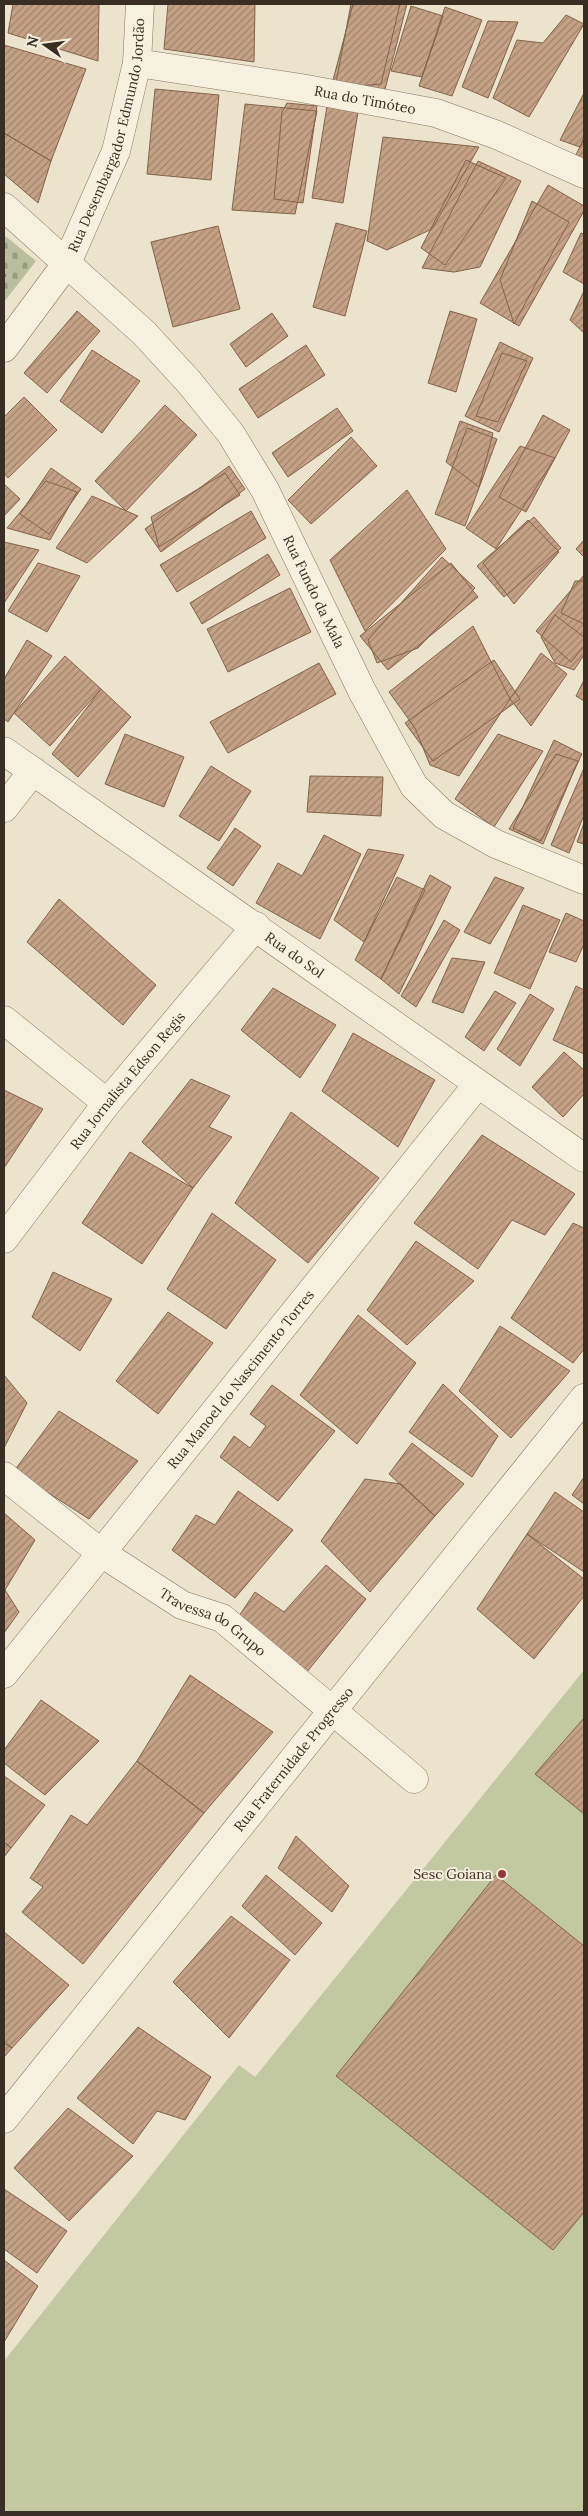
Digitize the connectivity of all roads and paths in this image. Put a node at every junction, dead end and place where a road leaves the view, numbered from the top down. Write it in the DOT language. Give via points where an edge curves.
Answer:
graph roads {
  1 [pos="140,4"];
  2 [pos="137,63"];
  3 [pos="584,174"];
  4 [pos="4,207"];
  5 [pos="67,263"];
  6 [pos="4,348"];
  7 [pos="4,751"];
  8 [pos="33,771"];
  9 [pos="4,808"];
  10 [pos="584,880"];
  11 [pos="256,926"];
  12 [pos="4,1020"];
  13 [pos="477,1085"];
  14 [pos="107,1104"];
  15 [pos="584,1158"];
  16 [pos="4,1239"];
  17 [pos="584,1398"];
  18 [pos="4,1476"];
  19 [pos="100,1552"];
  20 [pos="4,1674"];
  21 [pos="333,1711"];
  22 [pos="414,1779"];
  23 [pos="4,2120"];
  1 -- 2 [label="street, Rua Desembargador Edmundo Jordão"];
  2 -- 3 [label="street, Rua do Timóteo" via="436,113 497,135"];
  2 -- 5 [label="street, Rua Desembargador Edmundo Jordão" via="116,151"];
  4 -- 5 [label="street, Rua Fundo da Mala"];
  5 -- 6 [label="street, Rua Desembargador Edmundo Jordão"];
  5 -- 10 [label="street, Rua Fundo da Mala" via="144,333 231,434 266,490 362,691 414,786 444,816 496,844"];
  7 -- 8 [label="street, Rua do Sol"];
  8 -- 9 [label="street"];
  8 -- 11 [label="street, Rua do Sol"];
  11 -- 13 [label="street, Rua do Sol"];
  11 -- 14 [label="street, Rua Jornalista Edson Regis"];
  12 -- 14 [label="street"];
  13 -- 15 [label="street, Rua do Sol"];
  13 -- 19 [label="street, Rua Manoel do Nascimento Torres"];
  14 -- 16 [label="street, Rua Jornalista Edson Regis"];
  17 -- 21 [label="street, Rua Fraternidade Progresso"];
  18 -- 19 [label="street, Travessa do Grupo"];
  19 -- 20 [label="street, Rua Manoel do Nascimento Torres"];
  19 -- 21 [label="street, Travessa do Grupo" via="182,1604 222,1618"];
  21 -- 22 [label="street, Travessa do Grupo"];
  21 -- 23 [label="street, Rua Fraternidade Progresso"];
}
